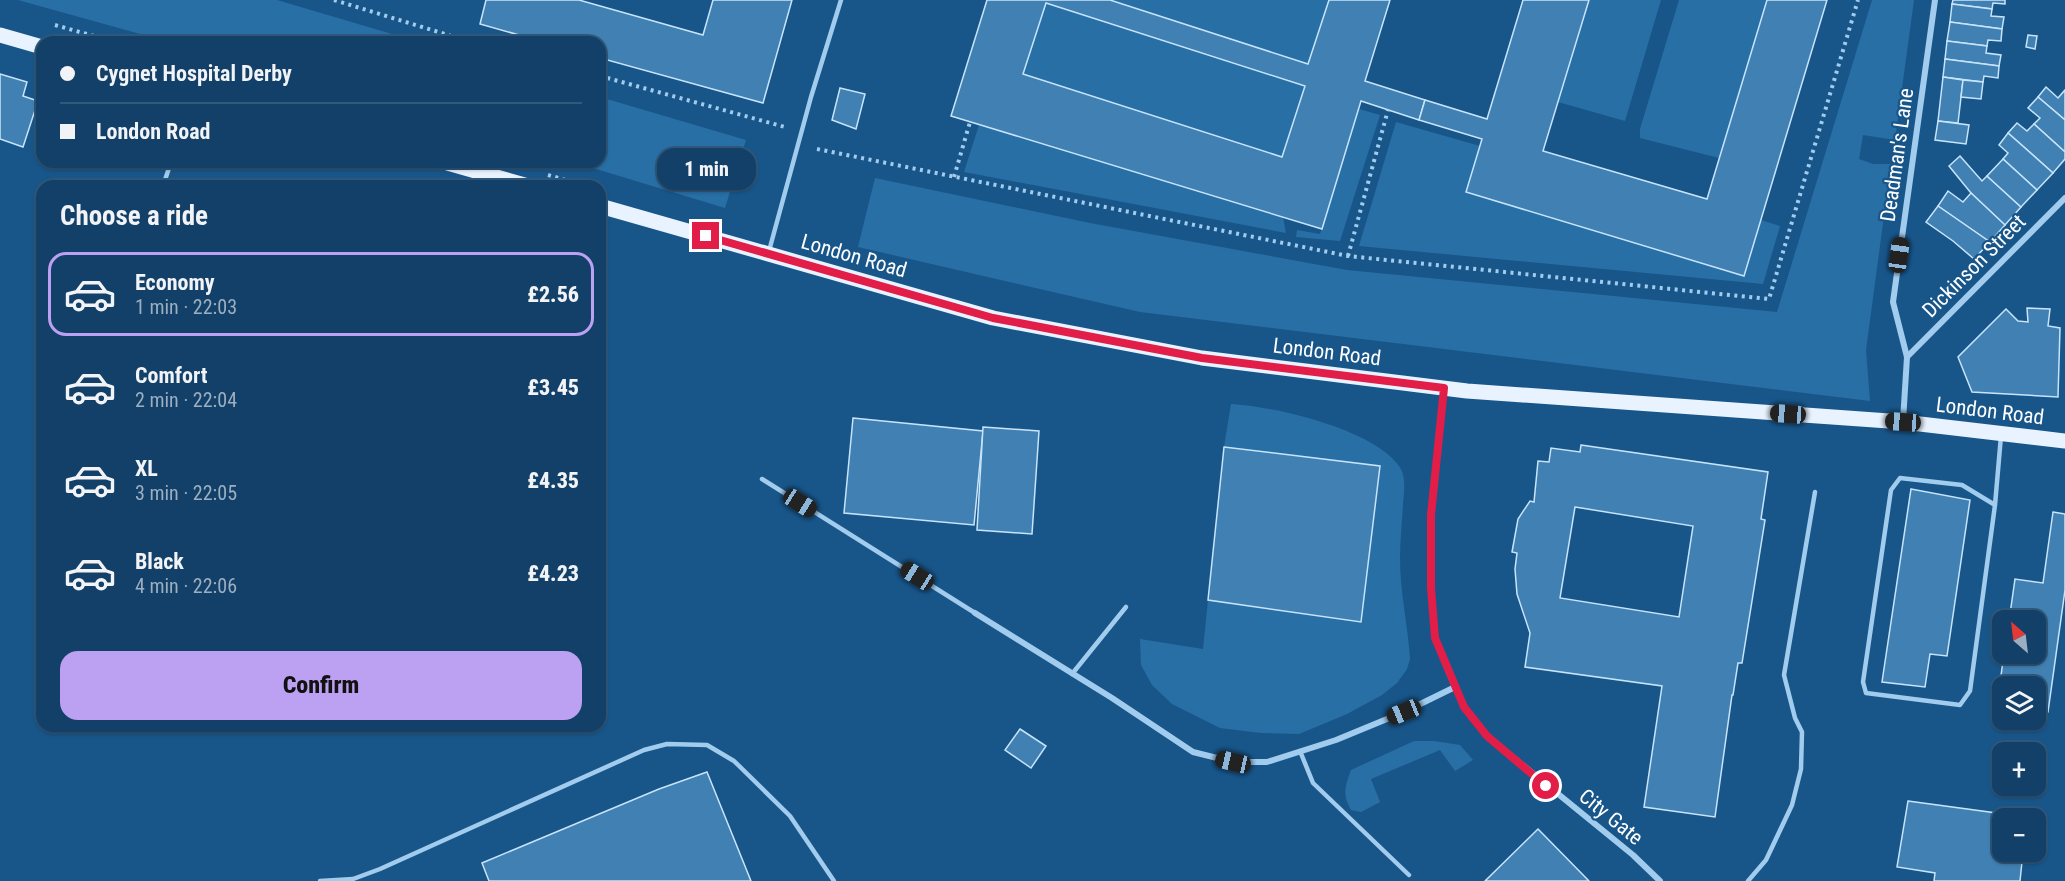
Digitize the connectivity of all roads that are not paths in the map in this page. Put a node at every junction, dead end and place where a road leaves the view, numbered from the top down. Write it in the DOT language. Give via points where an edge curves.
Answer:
graph roads {
  1 [pos="841,0"];
  2 [pos="1935,0"];
  3 [pos="0,35"];
  4 [pos="36,45"];
  5 [pos="465,168"];
  6 [pos="507,180"];
  7 [pos="2065,198"];
  8 [pos="606,208"];
  9 [pos="769,254"];
  10 [pos="1906,357"];
  11 [pos="1444,388"];
  12 [pos="1903,422"];
  13 [pos="2002,434"];
  14 [pos="2065,441"];
  15 [pos="762,479"];
  16 [pos="1815,492"];
  17 [pos="1995,505"];
  18 [pos="1126,607"];
  19 [pos="975,613"];
  20 [pos="1072,674"];
  21 [pos="1455,687"];
  22 [pos="1300,751"];
  23 [pos="1409,874"];
  24 [pos="320,881"];
  25 [pos="834,881"];
  26 [pos="1660,881"];
  27 [pos="1748,881"];
  1 -- 9 [label="lane"];
  2 -- 10 [label="street, Deadman's Lane" via="1893,302"];
  3 -- 4 [label="main road"];
  5 -- 6 [label="main road"];
  7 -- 10 [label="street, Dickinson Street"];
  8 -- 9 [label="main road, London Road"];
  9 -- 11 [label="main road, London Road" via="993,318 1202,358"];
  10 -- 12 [label="street, Deadman's Lane"];
  11 -- 12 [label="main road, London Road"];
  11 -- 21 [label="street, City Gate" via="1431,515 1431,588 1435,638"];
  12 -- 13 [label="main road, London Road"];
  13 -- 14 [label="main road, London Road"];
  13 -- 17 [label="lane"];
  15 -- 19 [label="lane"];
  16 -- 27 [label="lane" via="1784,675 1802,732 1801,768 1792,806 1766,860"];
  17 -- 17 [label="lane" via="1970,691 1960,705 1866,693 1863,682 1891,490 1900,478 1962,486"];
  18 -- 20 [label="lane"];
  19 -- 20 [label="street"];
  20 -- 22 [label="street" via="1193,752 1233,762 1267,762"];
  21 -- 22 [label="street" via="1404,712"];
  21 -- 26 [label="street, City Gate" via="1464,707 1487,736"];
  22 -- 23 [label="lane" via="1312,783"];
  24 -- 25 [label="lane" via="353,879 380,869 644,750 666,744 707,745 734,761 790,816"];
}
